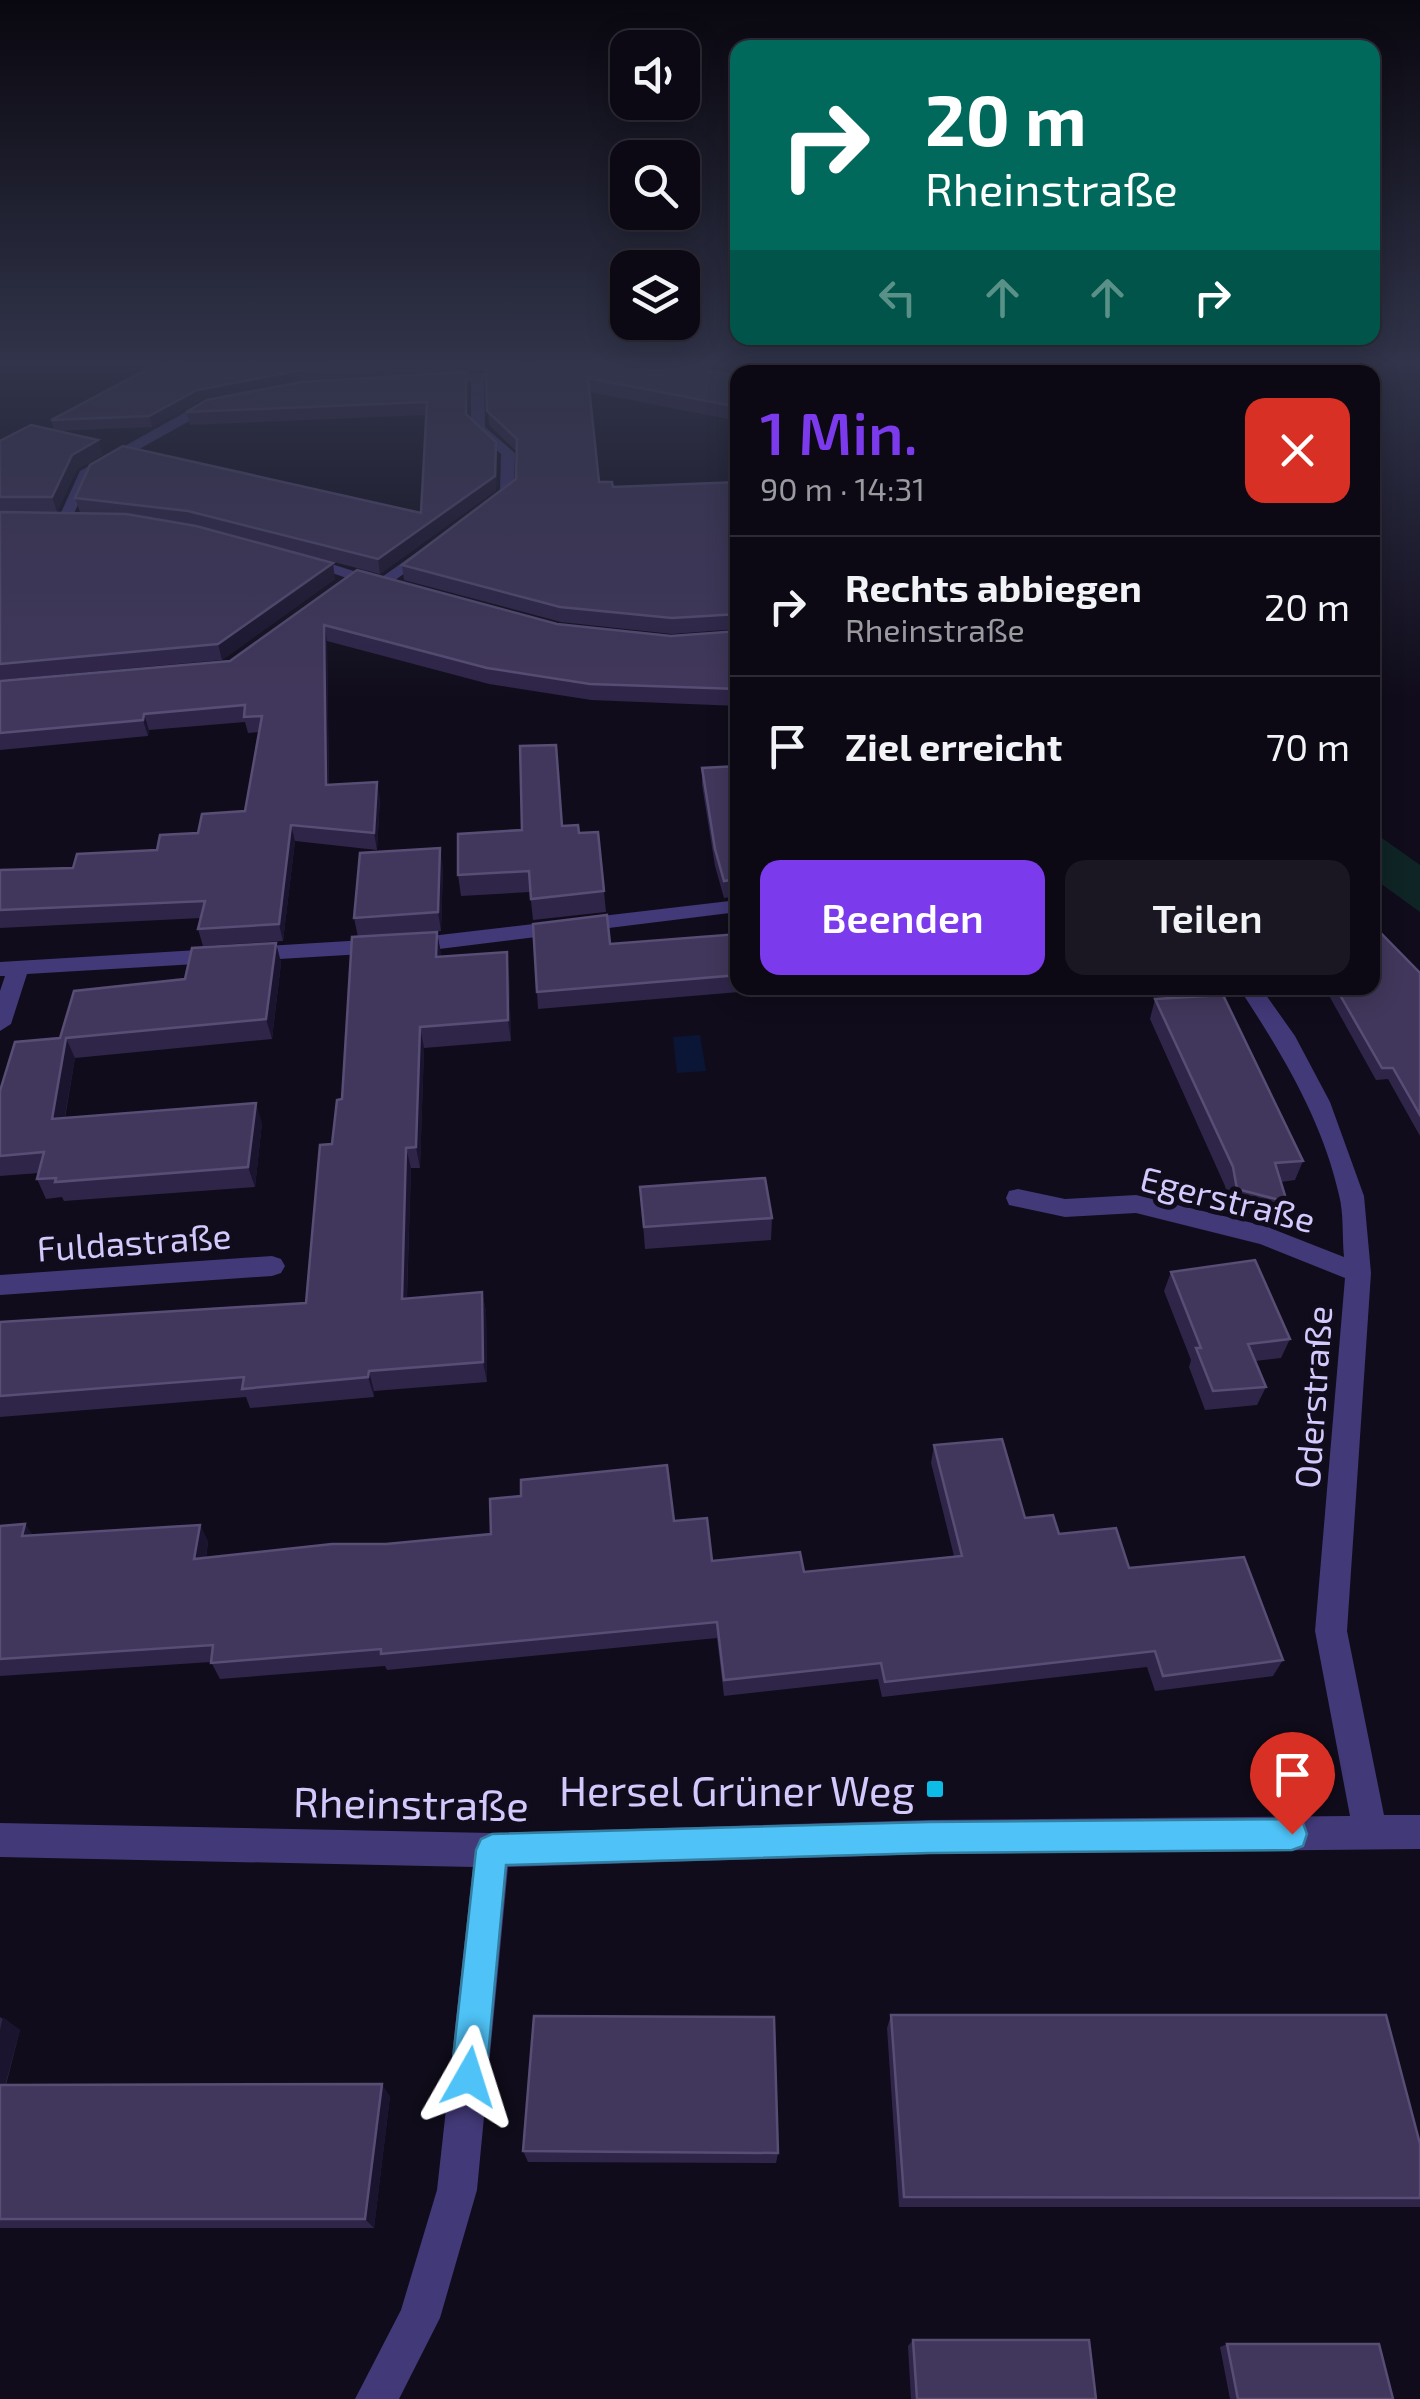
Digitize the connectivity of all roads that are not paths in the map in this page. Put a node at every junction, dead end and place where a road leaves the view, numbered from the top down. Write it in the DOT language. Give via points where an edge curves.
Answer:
graph roads {
  1 [pos="85,474"];
  2 [pos="507,474"];
  3 [pos="478,515"];
  4 [pos="66,518"];
  5 [pos="450,536"];
  6 [pos="293,558"];
  7 [pos="356,576"];
  8 [pos="381,585"];
  9 [pos="340,588"];
  10 [pos="407,592"];
  11 [pos="730,907"];
  12 [pos="10,968"];
  13 [pos="1255,995"];
  14 [pos="0,1024"];
  15 [pos="1018,1198"];
  16 [pos="272,1266"];
  17 [pos="1358,1272"];
  18 [pos="0,1285"];
  19 [pos="1370,1832"];
  20 [pos="1420,1832"];
  21 [pos="0,1840"];
  22 [pos="492,1850"];
  23 [pos="376,2399"];
  1 -- 4 [label="street"];
  2 -- 3 [label="street" via="507,494"];
  5 -- 8 [label="street"];
  6 -- 7 [label="street"];
  7 -- 8 [label="street"];
  7 -- 9 [label="street"];
  8 -- 10 [label="street"];
  11 -- 12 [label="street" via="431,943"];
  12 -- 14 [label="street"];
  13 -- 17 [label="street, Oderstraße" via="1318,1102 1352,1196"];
  15 -- 17 [label="street, Egerstraße" via="1065,1208 1136,1204 1266,1236"];
  16 -- 18 [label="street, Fuldastraße"];
  17 -- 19 [label="street, Oderstraße" via="1331,1631"];
  19 -- 20 [label="street, Rheinstraße"];
  19 -- 22 [label="street, Rheinstraße"];
  21 -- 22 [label="street, Rheinstraße"];
  22 -- 23 [label="street" via="457,2190 419,2318"];
}
